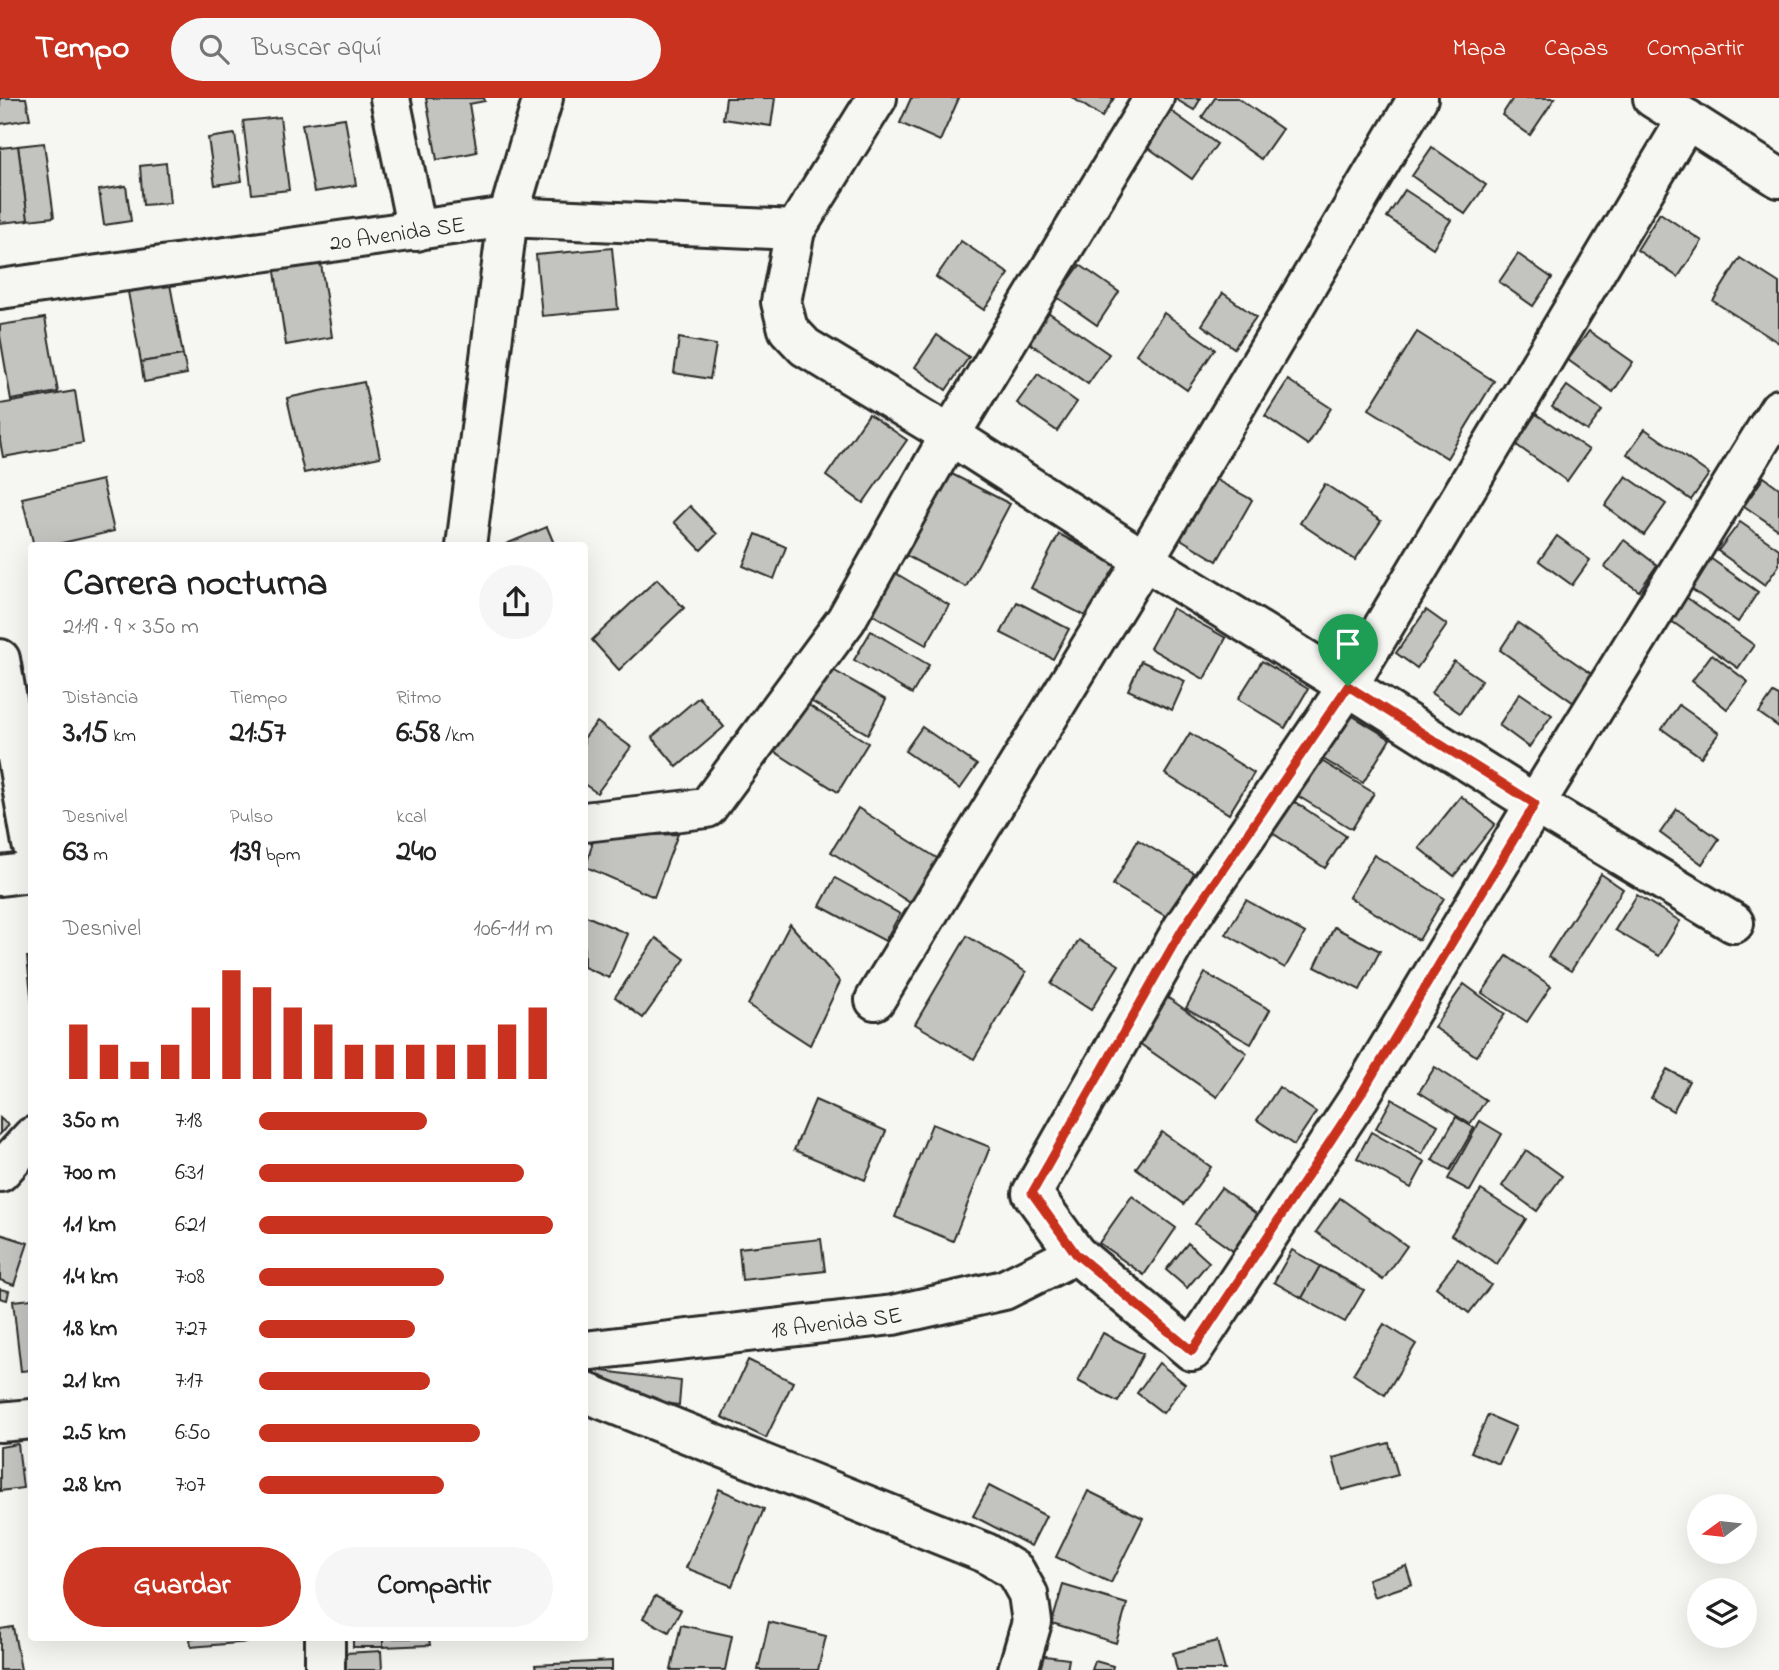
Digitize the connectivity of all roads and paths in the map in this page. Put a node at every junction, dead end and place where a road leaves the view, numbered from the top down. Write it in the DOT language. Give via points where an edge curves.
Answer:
graph roads {
  1 [pos="390,98"];
  2 [pos="543,98"];
  3 [pos="877,98"];
  4 [pos="1154,98"];
  5 [pos="1418,98"];
  6 [pos="1653,98"];
  7 [pos="1688,119"];
  8 [pos="1779,178"];
  9 [pos="508,218"];
  10 [pos="417,230"];
  11 [pos="795,230"];
  12 [pos="0,289"];
  13 [pos="1779,410"];
  14 [pos="950,435"];
  15 [pos="467,542"];
  16 [pos="1143,560"];
  17 [pos="0,659"];
  18 [pos="1348,686"];
  19 [pos="1535,804"];
  20 [pos="28,821"];
  21 [pos="588,822"];
  22 [pos="28,872"];
  23 [pos="0,876"];
  24 [pos="1734,923"];
  25 [pos="875,1000"];
  26 [pos="28,1141"];
  27 [pos="0,1172"];
  28 [pos="1076,1254"];
  29 [pos="588,1350"];
  30 [pos="588,1394"];
  31 [pos="28,1419"];
  32 [pos="0,1422"];
  33 [pos="325,1641"];
  34 [pos="325,1670"];
  35 [pos="1018,1670"];
  1 -- 10 [label="street"];
  2 -- 9 [label="street"];
  3 -- 11 [label="street"];
  4 -- 14 [label="street"];
  5 -- 16 [label="street"];
  6 -- 7 [label="street"];
  7 -- 8 [label="street"];
  7 -- 18 [label="street"];
  9 -- 10 [label="street, 20 Avenida SE"];
  9 -- 11 [label="street, 20 Avenida SE"];
  9 -- 15 [label="street"];
  10 -- 12 [label="street, 20 Avenida SE"];
  11 -- 14 [label="street" via="780,302 788,329 805,347"];
  13 -- 19 [label="street"];
  14 -- 16 [label="street"];
  14 -- 21 [label="street" via="846,620 707,808"];
  16 -- 18 [label="street"];
  16 -- 25 [label="street"];
  17 -- 20 [label="street"];
  18 -- 19 [label="street"];
  18 -- 28 [label="street" via="1183,928 1032,1193"];
  19 -- 24 [label="street"];
  19 -- 28 [label="street" via="1360,1096 1192,1351"];
  22 -- 23 [label="street"];
  26 -- 27 [label="street"];
  28 -- 29 [label="street, 18 Avenida SE" via="1004,1290 893,1315"];
  30 -- 35 [label="street" via="986,1553 1015,1572 1028,1594 1032,1622"];
  31 -- 32 [label="street"];
  33 -- 34 [label="street"];
}
